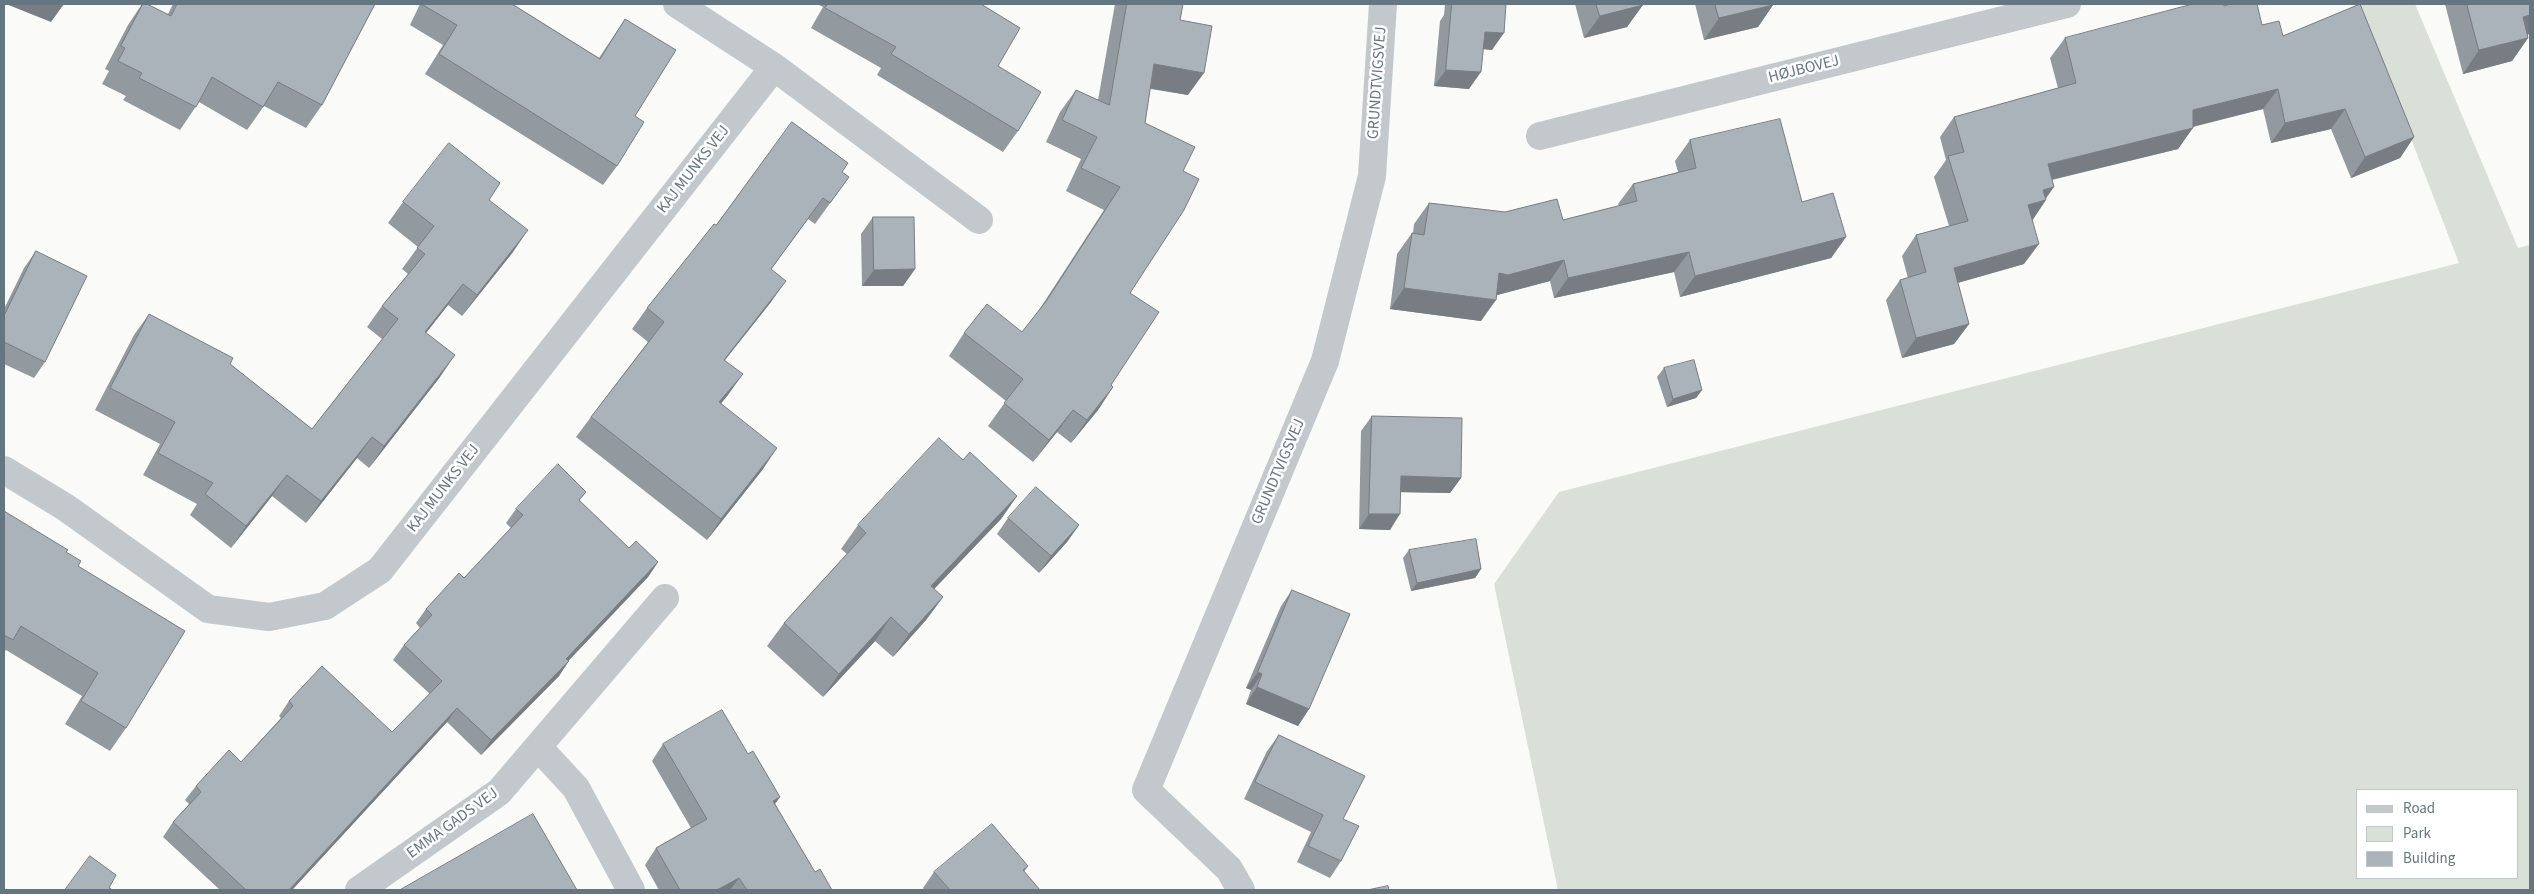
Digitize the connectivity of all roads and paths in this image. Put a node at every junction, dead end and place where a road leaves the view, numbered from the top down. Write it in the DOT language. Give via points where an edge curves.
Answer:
graph roads {
  1 [pos="677,4"];
  2 [pos="1383,4"];
  3 [pos="2067,4"];
  4 [pos="774,67"];
  5 [pos="1540,136"];
  6 [pos="979,220"];
  7 [pos="4,470"];
  8 [pos="665,598"];
  9 [pos="538,747"];
  10 [pos="359,890"];
  11 [pos="631,890"];
  12 [pos="1241,890"];
  1 -- 4 [label="street"];
  2 -- 12 [label="street, GRUNDTVIGSVEJ" via="1372,176 1325,361 1146,790 1229,869"];
  3 -- 5 [label="street, HØJBOVEJ"];
  4 -- 6 [label="street"];
  4 -- 7 [label="street, KAJ MUNKS VEJ" via="380,570 326,606 269,617 208,609 65,507"];
  8 -- 9 [label="street, EMMA GADS VEJ"];
  9 -- 10 [label="street, EMMA GADS VEJ" via="499,792"];
  9 -- 11 [label="street" via="576,788"];
}
